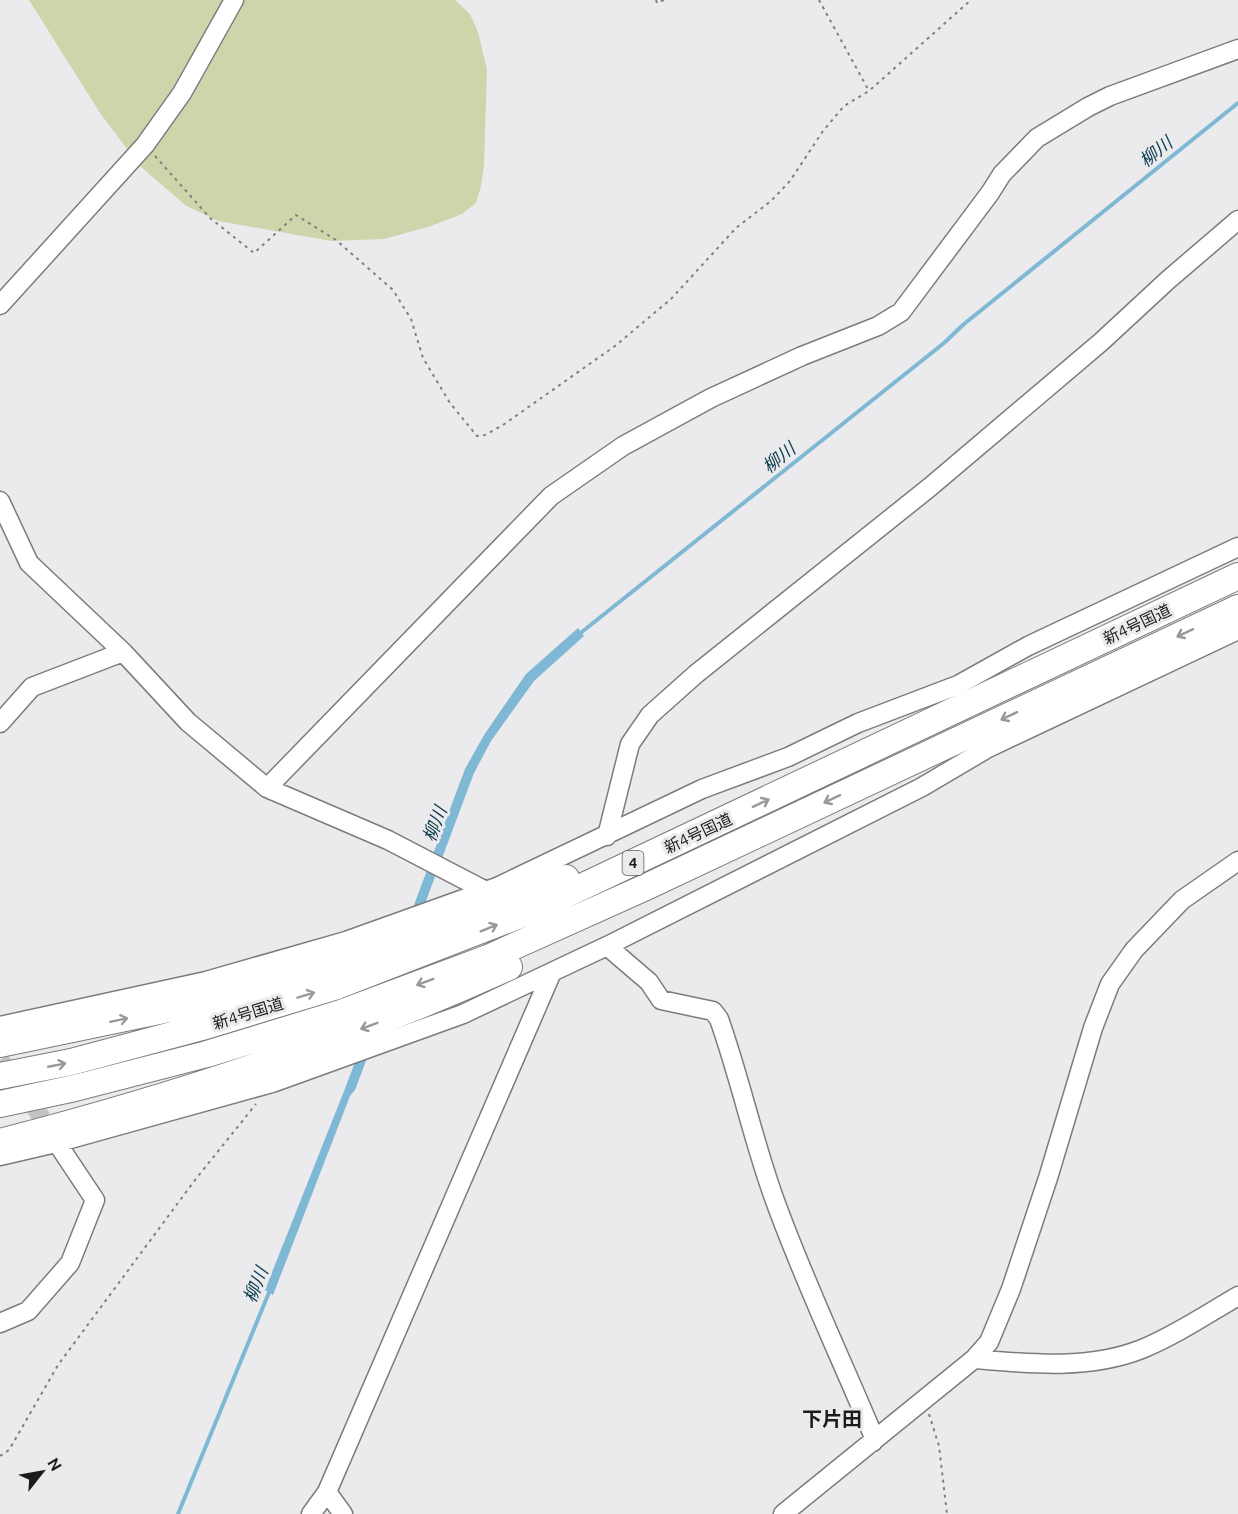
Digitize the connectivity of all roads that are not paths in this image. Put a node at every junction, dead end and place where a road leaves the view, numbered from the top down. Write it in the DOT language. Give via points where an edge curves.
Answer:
graph roads {
  1 [pos="234,0"];
  2 [pos="1238,49"];
  3 [pos="1238,220"];
  4 [pos="0,305"];
  5 [pos="0,501"];
  6 [pos="1238,547"];
  7 [pos="1238,576"];
  8 [pos="1238,608"];
  9 [pos="1238,630"];
  10 [pos="123,652"];
  11 [pos="0,723"];
  12 [pos="267,788"];
  13 [pos="704,830"];
  14 [pos="607,836"];
  15 [pos="1238,861"];
  16 [pos="646,887"];
  17 [pos="486,891"];
  18 [pos="607,946"];
  19 [pos="552,972"];
  20 [pos="0,1026"];
  21 [pos="0,1044"];
  22 [pos="0,1076"];
  23 [pos="0,1104"];
  24 [pos="49,1130"];
  25 [pos="0,1142"];
  26 [pos="0,1156"];
  27 [pos="1238,1296"];
  28 [pos="0,1323"];
  29 [pos="974,1359"];
  30 [pos="873,1442"];
  31 [pos="327,1492"];
  32 [pos="311,1514"];
  33 [pos="343,1514"];
  34 [pos="783,1514"];
  1 -- 4 [label="street" via="182,93 145,145"];
  2 -- 12 [label="street" via="1110,96 1037,138 1002,174 901,312 878,326 711,398 623,446 551,496"];
  3 -- 14 [label="street" via="930,487 650,715 630,744"];
  5 -- 10 [label="street" via="29,563"];
  6 -- 14 [label="street" via="1046,637 958,685 702,789"];
  13 -- 7 [label="highway, 新4号国道 / 4, one-way"];
  8 -- 16 [label="highway, 新4号国道 / 4, one-way"];
  9 -- 18 [label="street" via="988,748 922,787"];
  10 -- 11 [label="street" via="32,687"];
  10 -- 12 [label="street" via="188,722"];
  12 -- 17 [label="street" via="388,840"];
  21 -- 13 [label="highway, one-way" via="183,1006 328,965"];
  22 -- 13 [label="highway, 新4号国道 / 4, one-way" via="71,1062 337,986 533,910"];
  14 -- 17 [label="street"];
  15 -- 29 [label="street" via="1182,900 1134,950 1110,984 1011,1289 988,1342"];
  16 -- 23 [label="highway, 新4号国道 / 4, one-way" via="488,958 341,1013 207,1054"];
  16 -- 24 [label="highway, one-way" via="564,942 433,1002 272,1062"];
  17 -- 20 [label="street" via="346,941 206,981"];
  18 -- 19 [label="street"];
  18 -- 30 [label="street" via="649,982 661,1000 713,1011 719,1019 774,1197"];
  19 -- 24 [label="street" via="463,1014 272,1083"];
  19 -- 31 [label="street"];
  24 -- 25 [label="highway"];
  24 -- 26 [label="street"];
  24 -- 28 [label="street" via="95,1200 70,1263 28,1311"];
  27 -- 29 [label="street" via="1172,1335 1108,1359 1046,1365"];
  29 -- 30 [label="street"];
  30 -- 34 [label="street"];
  31 -- 32 [label="street"];
  31 -- 33 [label="street"];
}
